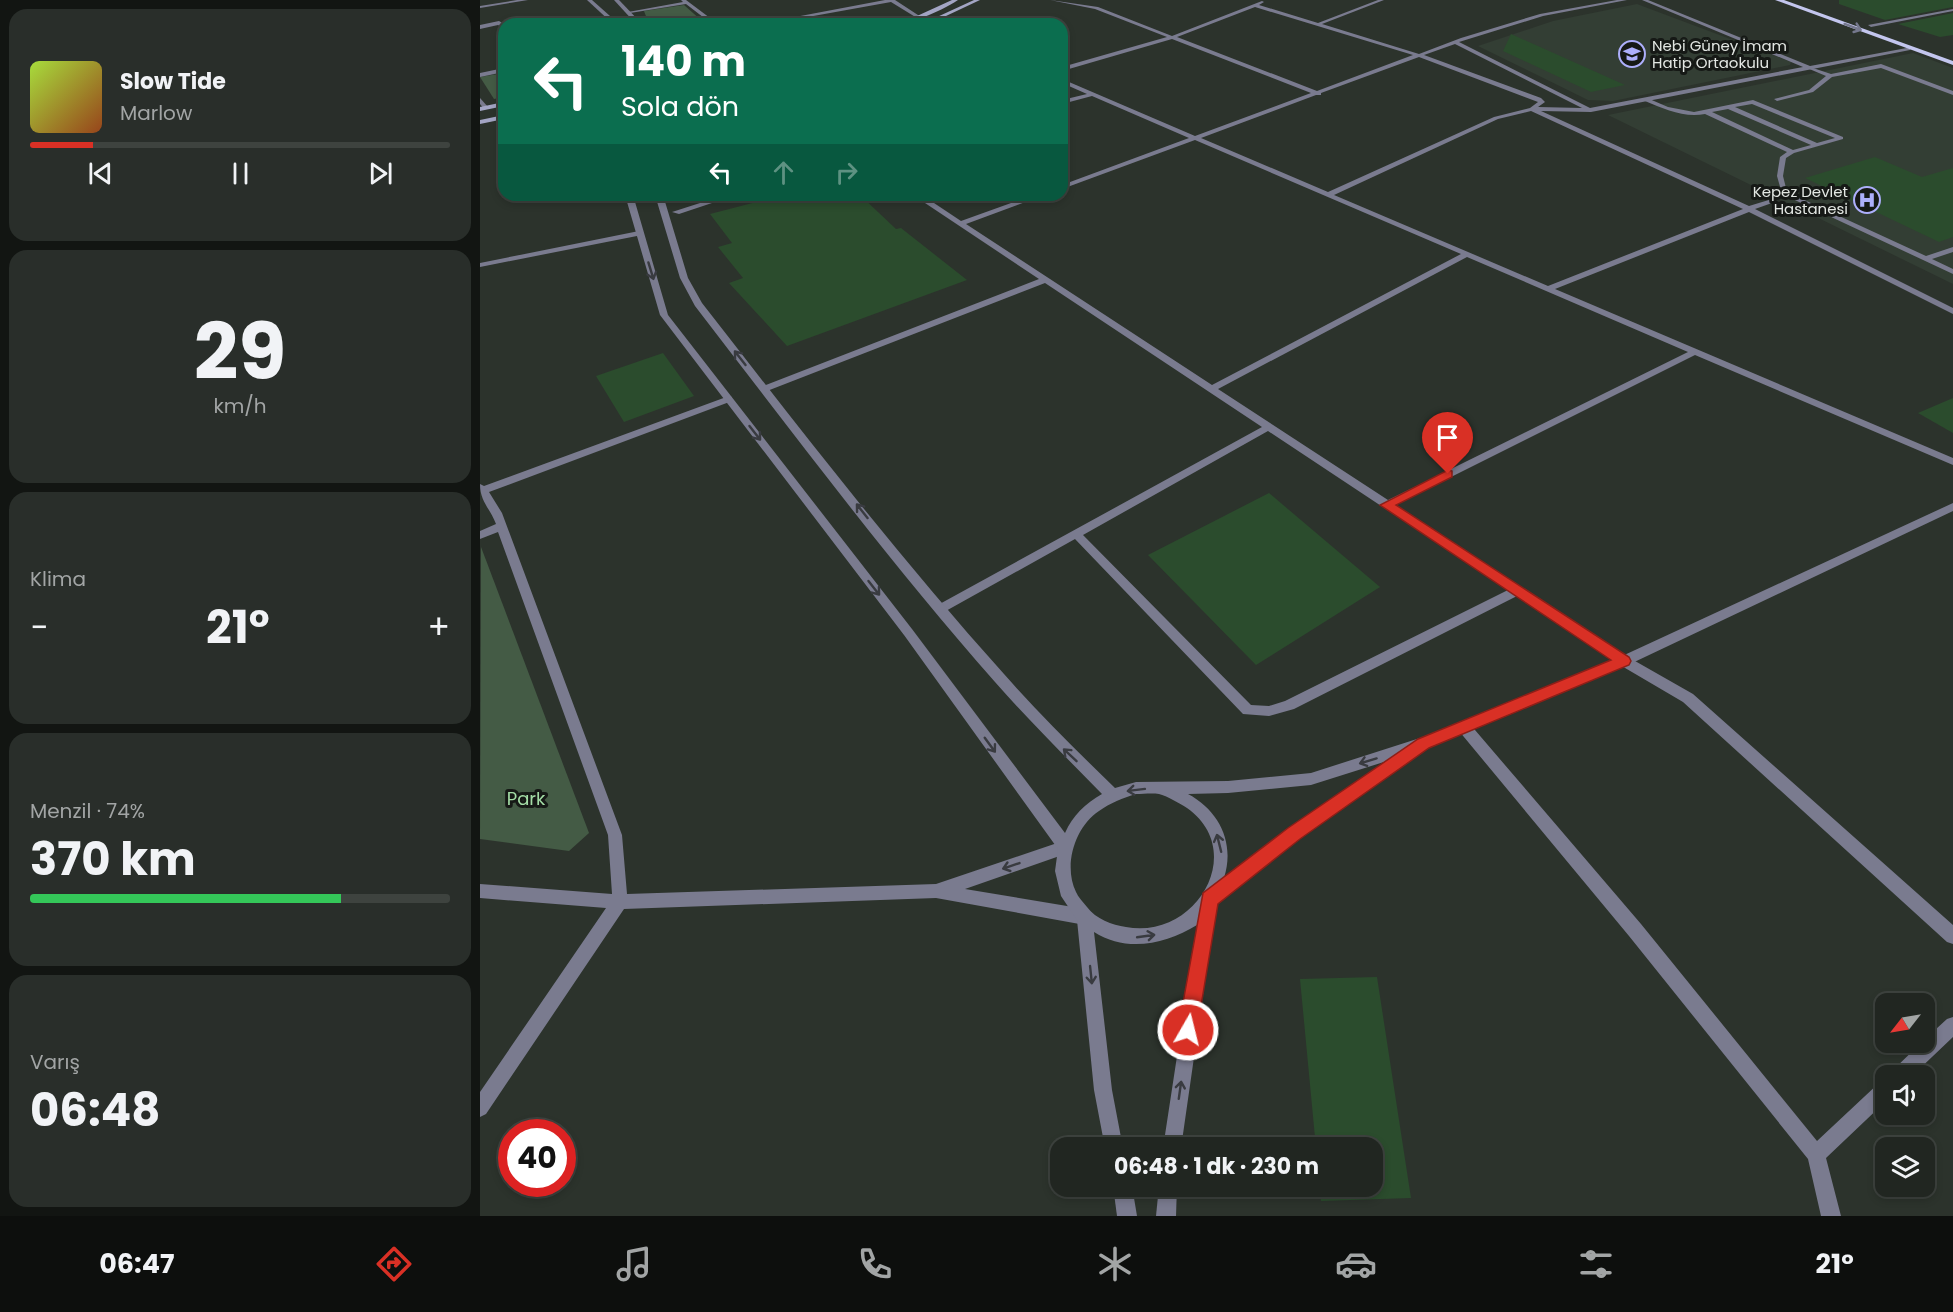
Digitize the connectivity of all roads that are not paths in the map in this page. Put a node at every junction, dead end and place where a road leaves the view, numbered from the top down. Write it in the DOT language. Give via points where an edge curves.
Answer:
graph roads {
  1 [pos="526,0"];
  2 [pos="589,0"];
  3 [pos="616,0"];
  4 [pos="892,0"];
  5 [pos="956,0"];
  6 [pos="978,0"];
  7 [pos="1052,0"];
  8 [pos="1266,0"];
  9 [pos="1382,0"];
  10 [pos="1625,0"];
  11 [pos="1644,0"];
  12 [pos="1778,0"];
  13 [pos="1799,0"];
  14 [pos="685,1"];
  15 [pos="1103,4"];
  16 [pos="1255,5"];
  17 [pos="480,8"];
  18 [pos="1096,8"];
  19 [pos="1953,10"];
  20 [pos="630,12"];
  21 [pos="920,17"];
  22 [pos="609,18"];
  23 [pos="634,18"];
  24 [pos="707,18"];
  25 [pos="794,18"];
  26 [pos="916,18"];
  27 [pos="939,18"];
  28 [pos="498,23"];
  29 [pos="1320,23"];
  30 [pos="1871,25"];
  31 [pos="480,27"];
  32 [pos="1173,37"];
  33 [pos="1455,42"];
  34 [pos="1910,48"];
  35 [pos="1953,55"];
  36 [pos="1421,56"];
  37 [pos="1953,63"];
  38 [pos="1068,67"];
  39 [pos="1809,67"];
  40 [pos="498,71"];
  41 [pos="480,75"];
  42 [pos="1830,76"];
  43 [pos="1953,82"];
  44 [pos="1068,84"];
  45 [pos="1934,86"];
  46 [pos="1953,93"];
  47 [pos="1092,94"];
  48 [pos="1319,94"];
  49 [pos="1777,99"];
  50 [pos="480,100"];
  51 [pos="1068,100"];
  52 [pos="1647,100"];
  53 [pos="498,105"];
  54 [pos="1729,107"];
  55 [pos="483,108"];
  56 [pos="1532,109"];
  57 [pos="1591,110"];
  58 [pos="1706,112"];
  59 [pos="498,118"];
  60 [pos="480,122"];
  61 [pos="1197,139"];
  62 [pos="1817,145"];
  63 [pos="1792,152"];
  64 [pos="1068,185"];
  65 [pos="1328,195"];
  66 [pos="630,201"];
  67 [pos="661,201"];
  68 [pos="712,201"];
  69 [pos="926,201"];
  70 [pos="1023,201"];
  71 [pos="1769,201"];
  72 [pos="1749,209"];
  73 [pos="675,212"];
  74 [pos="960,224"];
  75 [pos="639,234"];
  76 [pos="1953,249"];
  77 [pos="1467,254"];
  78 [pos="1926,259"];
  79 [pos="480,265"];
  80 [pos="1953,272"];
  81 [pos="1045,280"];
  82 [pos="1547,289"];
  83 [pos="1953,311"];
  84 [pos="1695,352"];
  85 [pos="764,389"];
  86 [pos="1211,389"];
  87 [pos="729,399"];
  88 [pos="1269,428"];
  89 [pos="1953,462"];
  90 [pos="481,489"];
  91 [pos="1386,505"];
  92 [pos="1953,507"];
  93 [pos="502,526"];
  94 [pos="1076,534"];
  95 [pos="480,535"];
  96 [pos="1517,591"];
  97 [pos="940,609"];
  98 [pos="1623,661"];
  99 [pos="1464,727"];
  100 [pos="1423,743"];
  101 [pos="1160,789"];
  102 [pos="1113,795"];
  103 [pos="1066,847"];
  104 [pos="480,891"];
  105 [pos="936,891"];
  106 [pos="1209,899"];
  107 [pos="620,902"];
  108 [pos="1085,917"];
  109 [pos="1953,936"];
  110 [pos="1953,1025"];
  111 [pos="1911,1065"];
  112 [pos="1875,1099"];
  113 [pos="480,1108"];
  114 [pos="1112,1137"];
  115 [pos="1173,1137"];
  116 [pos="1816,1155"];
  117 [pos="1124,1197"];
  118 [pos="1167,1197"];
  119 [pos="1127,1216"];
  120 [pos="1166,1216"];
  121 [pos="1831,1216"];
  1 -- 17 [label="street"];
  2 -- 22 [label="street"];
  3 -- 20 [label="street"];
  4 -- 21 [label="street"];
  4 -- 25 [label="street"];
  5 -- 21 [label="main road"];
  6 -- 27 [label="main road"];
  7 -- 18 [label="street"];
  8 -- 16 [label="street"];
  9 -- 29 [label="street"];
  10 -- 33 [label="street" via="1542,15"];
  11 -- 39 [label="street"];
  12 -- 34 [label="main road, one-way"];
  13 -- 30 [label="main road"];
  14 -- 20 [label="street"];
  14 -- 24 [label="street"];
  15 -- 18 [label="street"];
  16 -- 29 [label="street"];
  16 -- 32 [label="street"];
  18 -- 32 [label="street"];
  19 -- 30 [label="street"];
  20 -- 23 [label="street"];
  21 -- 26 [label="main road"];
  28 -- 31 [label="street"];
  29 -- 36 [label="street"];
  30 -- 35 [label="main road"];
  32 -- 38 [label="street"];
  32 -- 48 [label="street"];
  33 -- 36 [label="street"];
  33 -- 57 [label="street"];
  34 -- 37 [label="main road"];
  34 -- 39 [label="street"];
  36 -- 48 [label="street"];
  36 -- 56 [label="street" via="1539,99 1542,102"];
  39 -- 42 [label="street"];
  39 -- 52 [label="street"];
  40 -- 41 [label="street"];
  42 -- 45 [label="street" via="1881,66"];
  42 -- 49 [label="street" via="1811,91"];
  43 -- 45 [label="street"];
  44 -- 47 [label="street"];
  45 -- 46 [label="street"];
  47 -- 51 [label="street"];
  47 -- 61 [label="street"];
  48 -- 61 [label="street"];
  50 -- 55 [label="street"];
  52 -- 57 [label="street"];
  52 -- 58 [label="street" via="1680,112"];
  53 -- 55 [label="main road"];
  54 -- 58 [label="street"];
  54 -- 62 [label="street"];
  54 -- 62 [label="street" via="1753,102 1841,138"];
  56 -- 57 [label="street"];
  56 -- 65 [label="street" via="1496,118"];
  56 -- 72 [label="street"];
  58 -- 63 [label="street"];
  59 -- 60 [label="main road"];
  61 -- 64 [label="street"];
  61 -- 65 [label="street"];
  62 -- 63 [label="street"];
  63 -- 78 [label="street" via="1783,157 1780,176 1784,193"];
  65 -- 77 [label="street"];
  66 -- 75 [label="street"];
  85 -- 67 [label="street, one-way" via="698,304 684,278"];
  68 -- 73 [label="street"];
  69 -- 74 [label="street"];
  70 -- 74 [label="street"];
  71 -- 72 [label="street"];
  72 -- 82 [label="street"];
  72 -- 83 [label="street"];
  74 -- 81 [label="street"];
  75 -- 79 [label="street"];
  75 -- 87 [label="street, one-way" via="664,315"];
  76 -- 78 [label="street"];
  77 -- 82 [label="street"];
  77 -- 86 [label="street"];
  78 -- 80 [label="street"];
  81 -- 85 [label="street"];
  81 -- 86 [label="street"];
  82 -- 84 [label="street"];
  84 -- 89 [label="street"];
  84 -- 91 [label="street"];
  97 -- 85 [label="street, one-way"];
  86 -- 88 [label="street"];
  87 -- 90 [label="street"];
  87 -- 103 [label="street, one-way"];
  88 -- 91 [label="street"];
  88 -- 94 [label="street"];
  90 -- 93 [label="street"];
  91 -- 96 [label="street"];
  92 -- 98 [label="street"];
  93 -- 95 [label="street"];
  93 -- 107 [label="street" via="615,835"];
  94 -- 96 [label="street" via="1248,710 1269,711 1289,705"];
  94 -- 97 [label="street"];
  96 -- 98 [label="street"];
  102 -- 97 [label="street, one-way" via="1051,736"];
  98 -- 99 [label="street"];
  98 -- 109 [label="street" via="1688,698"];
  99 -- 100 [label="street"];
  99 -- 116 [label="street" via="1635,930"];
  100 -- 101 [label="street, one-way" via="1311,779"];
  100 -- 106 [label="street" via="1294,833"];
  101 -- 102 [label="street, one-way" via="1136,788"];
  106 -- 101 [label="street, one-way" via="1220,874 1221,850 1215,828 1201,810 1182,796"];
  102 -- 103 [label="street" via="1092,807 1076,825"];
  103 -- 105 [label="street, one-way"];
  103 -- 108 [label="street" via="1063,871 1069,896"];
  104 -- 107 [label="street"];
  105 -- 107 [label="street"];
  105 -- 108 [label="street"];
  108 -- 106 [label="street, one-way" via="1108,932 1136,937 1165,933 1191,920"];
  115 -- 106 [label="street, one-way"];
  107 -- 113 [label="street"];
  108 -- 114 [label="street, one-way" via="1103,1090"];
  110 -- 111 [label="street"];
  112 -- 116 [label="street"];
  116 -- 121 [label="street"];
  117 -- 119 [label="street"];
  118 -- 120 [label="street"];
}
